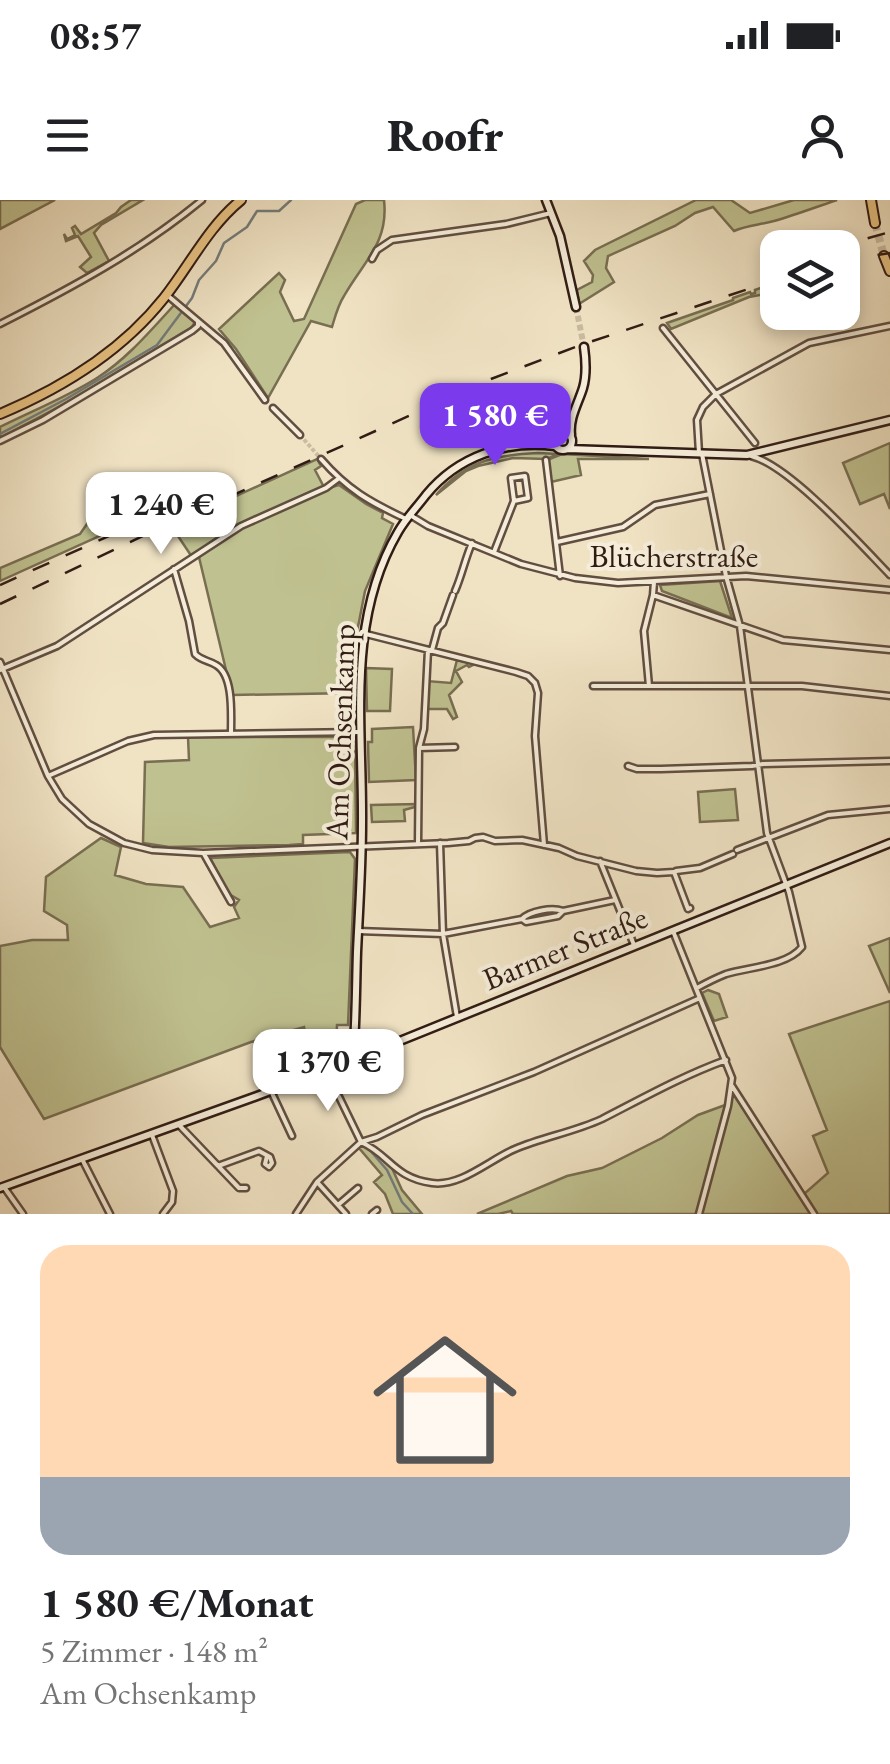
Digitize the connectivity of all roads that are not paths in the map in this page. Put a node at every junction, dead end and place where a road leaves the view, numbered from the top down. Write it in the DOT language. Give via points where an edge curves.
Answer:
graph roads {
  1 [pos="202,200"];
  2 [pos="241,200"];
  3 [pos="543,200"];
  4 [pos="871,200"];
  5 [pos="551,214"];
  6 [pos="876,224"];
  7 [pos="884,256"];
  8 [pos="372,260"];
  9 [pos="890,272"];
  10 [pos="166,294"];
  11 [pos="576,307"];
  12 [pos="198,321"];
  13 [pos="0,324"];
  14 [pos="890,326"];
  15 [pos="664,328"];
  16 [pos="584,347"];
  17 [pos="716,394"];
  18 [pos="265,400"];
  19 [pos="273,408"];
  20 [pos="0,414"];
  21 [pos="572,414"];
  22 [pos="890,420"];
  23 [pos="557,434"];
  24 [pos="300,436"];
  25 [pos="571,437"];
  26 [pos="0,441"];
  27 [pos="754,442"];
  28 [pos="529,444"];
  29 [pos="555,446"];
  30 [pos="568,448"];
  31 [pos="591,448"];
  32 [pos="776,450"];
  33 [pos="700,453"];
  34 [pos="748,455"];
  35 [pos="321,459"];
  36 [pos="546,460"];
  37 [pos="774,465"];
  38 [pos="338,479"];
  39 [pos="710,494"];
  40 [pos="514,501"];
  41 [pos="408,517"];
  42 [pos="556,542"];
  43 [pos="472,543"];
  44 [pos="494,552"];
  45 [pos="174,568"];
  46 [pos="890,575"];
  47 [pos="560,576"];
  48 [pos="726,576"];
  49 [pos="654,581"];
  50 [pos="890,590"];
  51 [pos="653,596"];
  52 [pos="740,626"];
  53 [pos="364,633"];
  54 [pos="430,650"];
  55 [pos="890,650"];
  56 [pos="0,662"];
  57 [pos="1,669"];
  58 [pos="748,684"];
  59 [pos="593,686"];
  60 [pos="649,686"];
  61 [pos="890,696"];
  62 [pos="360,732"];
  63 [pos="231,734"];
  64 [pos="455,747"];
  65 [pos="419,748"];
  66 [pos="890,761"];
  67 [pos="758,765"];
  68 [pos="628,766"];
  69 [pos="48,776"];
  70 [pos="890,809"];
  71 [pos="769,836"];
  72 [pos="440,843"];
  73 [pos="890,843"];
  74 [pos="418,844"];
  75 [pos="544,845"];
  76 [pos="362,847"];
  77 [pos="203,852"];
  78 [pos="600,861"];
  79 [pos="674,872"];
  80 [pos="786,885"];
  81 [pos="615,900"];
  82 [pos="231,902"];
  83 [pos="690,908"];
  84 [pos="358,930"];
  85 [pos="673,930"];
  86 [pos="443,934"];
  87 [pos="634,947"];
  88 [pos="696,988"];
  89 [pos="700,998"];
  90 [pos="457,1019"];
  91 [pos="354,1044"];
  92 [pos="362,1052"];
  93 [pos="348,1055"];
  94 [pos="726,1060"];
  95 [pos="326,1070"];
  96 [pos="732,1086"];
  97 [pos="271,1091"];
  98 [pos="180,1126"];
  99 [pos="152,1134"];
  100 [pos="292,1136"];
  101 [pos="361,1142"];
  102 [pos="267,1156"];
  103 [pos="79,1160"];
  104 [pos="218,1166"];
  105 [pos="317,1182"];
  106 [pos="2,1187"];
  107 [pos="246,1188"];
  108 [pos="358,1188"];
  109 [pos="338,1205"];
  110 [pos="23,1214"];
  111 [pos="110,1214"];
  112 [pos="163,1214"];
  113 [pos="296,1214"];
  114 [pos="346,1214"];
  115 [pos="699,1214"];
  116 [pos="814,1214"];
  1 -- 13 [label="street" via="128,254"];
  2 -- 10 [label="main road"];
  3 -- 5 [label="main road"];
  4 -- 6 [label="main road"];
  5 -- 8 [label="street" via="392,240"];
  5 -- 11 [label="main road"];
  7 -- 9 [label="main road"];
  10 -- 12 [label="street"];
  10 -- 20 [label="main road" via="96,361"];
  12 -- 18 [label="street" via="224,343"];
  12 -- 26 [label="street" via="128,370"];
  14 -- 17 [label="street" via="809,343"];
  15 -- 17 [label="street"];
  16 -- 21 [label="main road" via="584,381"];
  17 -- 27 [label="street"];
  17 -- 33 [label="street" via="696,424"];
  19 -- 24 [label="street"];
  21 -- 23 [label="main road"];
  21 -- 25 [label="main road"];
  22 -- 32 [label="main road"];
  23 -- 25 [label="main road"];
  23 -- 28 [label="main road, Am Ochsenkamp"];
  23 -- 29 [label="main road"];
  25 -- 30 [label="main road"];
  25 -- 31 [label="main road"];
  28 -- 29 [label="main road, Am Ochsenkamp"];
  28 -- 41 [label="main road, Am Ochsenkamp" via="458,465"];
  29 -- 30 [label="main road"];
  30 -- 31 [label="main road"];
  31 -- 33 [label="main road"];
  32 -- 34 [label="main road"];
  32 -- 37 [label="street"];
  33 -- 34 [label="main road"];
  33 -- 39 [label="street"];
  34 -- 37 [label="street"];
  35 -- 38 [label="street, Blücherstraße"];
  36 -- 42 [label="street"];
  37 -- 46 [label="street"];
  38 -- 41 [label="street, Blücherstraße" via="368,501"];
  38 -- 45 [label="street"];
  39 -- 42 [label="street" via="655,505 623,527"];
  39 -- 48 [label="street"];
  40 -- 40 [label="street" via="528,498 525,476 511,478"];
  40 -- 44 [label="street"];
  41 -- 43 [label="street, Blücherstraße"];
  41 -- 53 [label="main road, Am Ochsenkamp" via="382,565"];
  42 -- 47 [label="street"];
  43 -- 44 [label="street, Blücherstraße"];
  43 -- 54 [label="street"];
  44 -- 47 [label="street, Blücherstraße"];
  45 -- 57 [label="street" via="57,646"];
  45 -- 63 [label="street" via="195,654 225,673"];
  47 -- 49 [label="street, Blücherstraße"];
  48 -- 49 [label="street, Blücherstraße"];
  48 -- 50 [label="street, Blücherstraße"];
  48 -- 52 [label="street"];
  49 -- 51 [label="street"];
  51 -- 52 [label="street"];
  51 -- 60 [label="street" via="644,631"];
  52 -- 55 [label="street" via="782,640"];
  52 -- 58 [label="street"];
  53 -- 54 [label="street"];
  53 -- 62 [label="main road, Am Ochsenkamp"];
  54 -- 65 [label="street"];
  54 -- 75 [label="street" via="535,683"];
  56 -- 57 [label="street"];
  57 -- 69 [label="street"];
  58 -- 60 [label="street"];
  58 -- 61 [label="street"];
  58 -- 67 [label="street"];
  59 -- 60 [label="street"];
  62 -- 63 [label="street"];
  62 -- 76 [label="main road, Am Ochsenkamp"];
  63 -- 69 [label="street" via="139,738"];
  64 -- 65 [label="street"];
  65 -- 74 [label="street"];
  66 -- 67 [label="street"];
  67 -- 68 [label="street"];
  67 -- 71 [label="street"];
  69 -- 77 [label="street" via="62,800 105,834 152,850"];
  70 -- 71 [label="street" via="828,815"];
  71 -- 79 [label="street" via="700,868"];
  71 -- 80 [label="street"];
  72 -- 74 [label="street"];
  72 -- 75 [label="street" via="483,837"];
  72 -- 86 [label="street"];
  73 -- 80 [label="main road, Barmer Straße"];
  74 -- 76 [label="street"];
  75 -- 78 [label="street"];
  76 -- 77 [label="street"];
  76 -- 84 [label="main road, Am Ochsenkamp"];
  77 -- 82 [label="street"];
  78 -- 79 [label="street" via="645,873"];
  78 -- 81 [label="street"];
  79 -- 83 [label="street"];
  80 -- 85 [label="main road, Barmer Straße"];
  80 -- 88 [label="street" via="799,952"];
  81 -- 86 [label="street"];
  81 -- 87 [label="street"];
  84 -- 86 [label="street"];
  84 -- 91 [label="main road, Am Ochsenkamp"];
  85 -- 87 [label="main road, Barmer Straße"];
  85 -- 88 [label="street"];
  86 -- 90 [label="street"];
  87 -- 90 [label="main road, Barmer Straße"];
  88 -- 89 [label="street"];
  89 -- 94 [label="street"];
  89 -- 101 [label="street"];
  90 -- 92 [label="main road, Barmer Straße"];
  91 -- 92 [label="main road"];
  91 -- 93 [label="main road"];
  92 -- 93 [label="main road"];
  93 -- 95 [label="main road"];
  94 -- 96 [label="street"];
  94 -- 101 [label="street" via="447,1183 406,1177"];
  95 -- 97 [label="main road"];
  95 -- 101 [label="street"];
  96 -- 115 [label="street"];
  96 -- 116 [label="street"];
  97 -- 98 [label="main road"];
  97 -- 100 [label="street"];
  98 -- 99 [label="main road"];
  98 -- 104 [label="street"];
  99 -- 103 [label="main road"];
  99 -- 112 [label="street" via="173,1191"];
  101 -- 105 [label="street"];
  102 -- 104 [label="street" via="259,1151"];
  103 -- 106 [label="main road"];
  103 -- 111 [label="street"];
  104 -- 107 [label="street"];
  105 -- 109 [label="street"];
  105 -- 113 [label="street"];
  106 -- 110 [label="street"];
  108 -- 109 [label="street"];
  109 -- 114 [label="street"];
}
